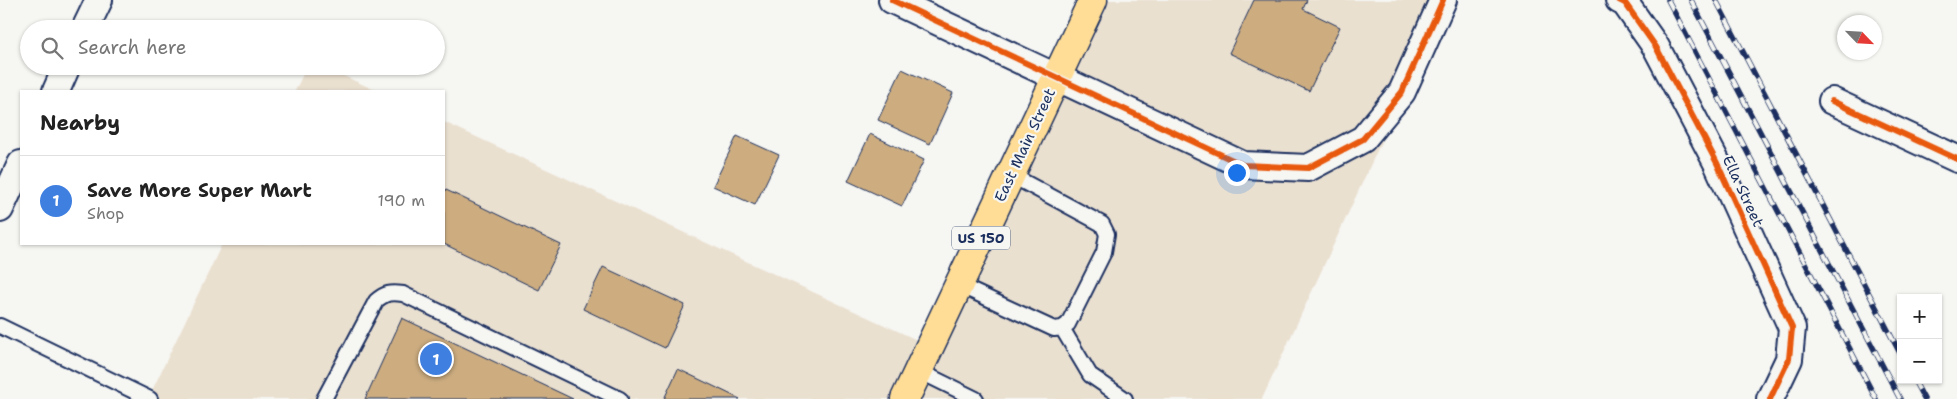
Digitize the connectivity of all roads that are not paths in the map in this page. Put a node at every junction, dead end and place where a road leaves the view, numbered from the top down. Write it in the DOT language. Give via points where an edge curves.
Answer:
graph roads {
  1 [pos="98,0"];
  2 [pos="892,0"];
  3 [pos="1093,0"];
  4 [pos="1443,0"];
  5 [pos="1622,2"];
  6 [pos="89,20"];
  7 [pos="63,75"];
  8 [pos="1057,77"];
  9 [pos="56,90"];
  10 [pos="1832,101"];
  11 [pos="1957,159"];
  12 [pos="20,166"];
  13 [pos="1011,175"];
  14 [pos="0,209"];
  15 [pos="959,285"];
  16 [pos="0,326"];
  17 [pos="1062,328"];
  18 [pos="918,371"];
  19 [pos="150,399"];
  20 [pos="324,399"];
  21 [pos="620,399"];
  22 [pos="905,399"];
  23 [pos="976,399"];
  24 [pos="1124,399"];
  25 [pos="1770,399"];
  1 -- 6 [label="street"];
  2 -- 8 [label="street"];
  3 -- 8 [label="main road, East Main Street / US 150"];
  4 -- 8 [label="street" via="1402,92 1363,139 1308,168 1243,165"];
  5 -- 25 [label="street, Ella Street" via="1656,47 1717,163 1792,328 1789,359"];
  7 -- 9 [label="street"];
  8 -- 13 [label="main road, East Main Street / US 150"];
  10 -- 11 [label="street"];
  12 -- 14 [label="street"];
  13 -- 15 [label="main road, East Main Street / US 150"];
  13 -- 17 [label="lane" via="1102,224 1107,234 1104,252 1068,324"];
  15 -- 17 [label="lane" via="1054,329"];
  15 -- 18 [label="main road, East Main Street / US 150"];
  16 -- 19 [label="lane"];
  17 -- 24 [label="lane" via="1090,374"];
  18 -- 22 [label="main road, East Main Street / US 150"];
  18 -- 23 [label="lane"];
  20 -- 21 [label="lane" via="376,301 390,292 403,294"];
}
